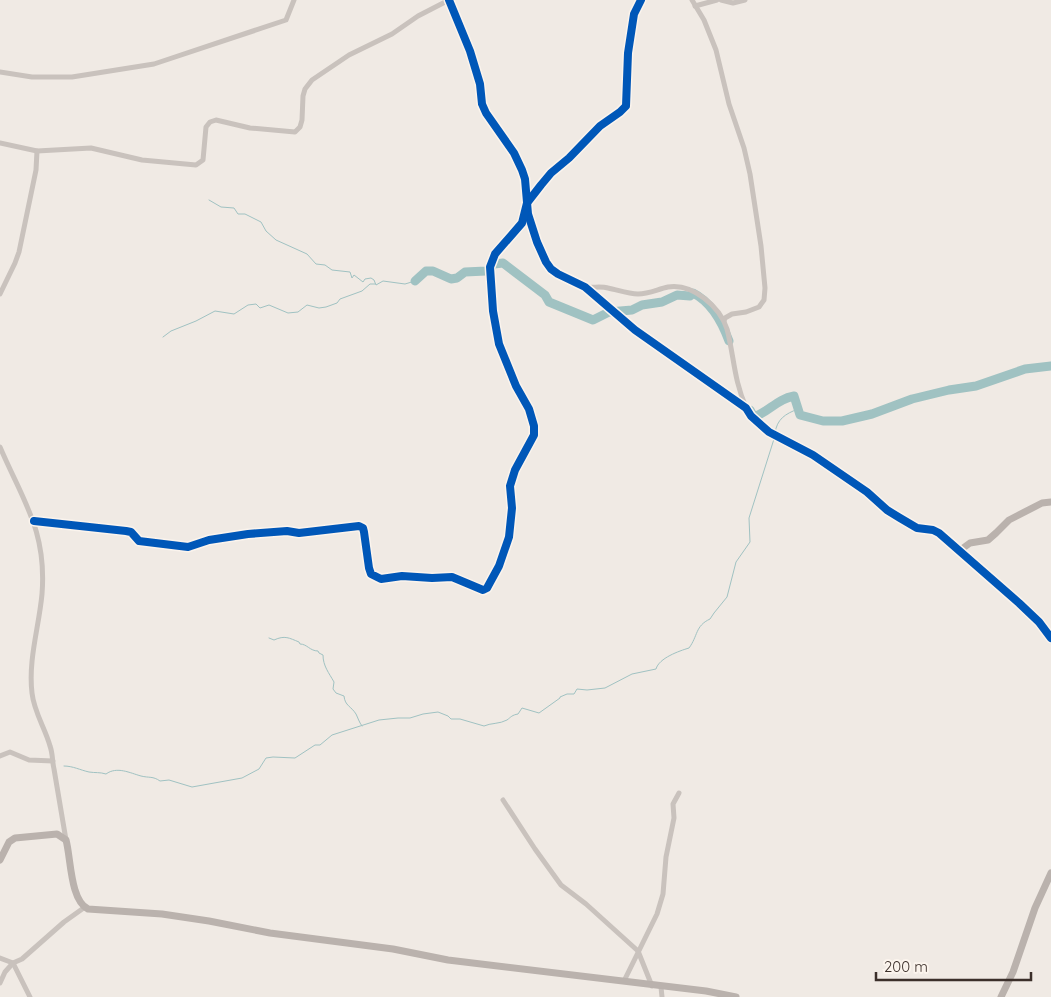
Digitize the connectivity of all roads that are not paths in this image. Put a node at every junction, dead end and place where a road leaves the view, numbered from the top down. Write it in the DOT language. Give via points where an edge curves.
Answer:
graph roads {
  1 [pos="294,0"];
  2 [pos="449,0"];
  3 [pos="641,0"];
  4 [pos="692,0"];
  5 [pos="717,0"];
  6 [pos="721,0"];
  7 [pos="745,0"];
  8 [pos="695,6"];
  9 [pos="0,72"];
  10 [pos="0,143"];
  11 [pos="37,151"];
  12 [pos="527,203"];
  13 [pos="585,287"];
  14 [pos="0,294"];
  15 [pos="724,321"];
  16 [pos="746,408"];
  17 [pos="0,446"];
  18 [pos="1051,502"];
  19 [pos="34,521"];
  20 [pos="959,551"];
  21 [pos="1051,638"];
  22 [pos="0,756"];
  23 [pos="52,761"];
  24 [pos="679,793"];
  25 [pos="503,800"];
  26 [pos="66,840"];
  27 [pos="0,860"];
  28 [pos="1051,873"];
  29 [pos="85,907"];
  30 [pos="638,952"];
  31 [pos="0,958"];
  32 [pos="14,963"];
  33 [pos="624,981"];
  34 [pos="0,983"];
  35 [pos="652,986"];
  36 [pos="661,987"];
  37 [pos="30,997"];
  38 [pos="662,997"];
  39 [pos="736,997"];
  40 [pos="1001,997"];
  1 -- 9 [label="street" via="286,20 154,64 72,77 32,77"];
  2 -- 11 [label="street" via="349,55 312,80 305,89 302,120 295,132 250,128 216,120 210,122 206,127 203,160 196,166 142,160 91,148"];
  2 -- 12 [label="street" via="470,51 482,104 519,161 525,179"];
  3 -- 12 [label="street" via="634,14 628,53 626,106 551,173"];
  4 -- 8 [label="street"];
  5 -- 8 [label="street"];
  6 -- 7 [label="street" via="733,3"];
  8 -- 15 [label="street" via="716,50 744,148 759,227 765,288 764,300 758,307 732,314"];
  10 -- 11 [label="street"];
  11 -- 14 [label="street" via="19,252"];
  12 -- 13 [label="street" via="532,227 546,262 558,274"];
  12 -- 19 [label="street" via="522,223 495,254 490,267 499,344 532,418 534,435 510,486 509,537 487,588 483,590 452,577 376,577 369,568 363,528 358,526 298,533 248,534 188,547 138,541 126,531"];
  13 -- 15 [label="street" via="640,294 669,287 688,289 697,293"];
  13 -- 16 [label="street" via="635,330"];
  15 -- 16 [label="street" via="736,383"];
  16 -- 20 [label="street" via="769,432 822,461 900,518 917,528 939,533"];
  17 -- 19 [label="street"];
  18 -- 20 [label="street" via="1042,503 1009,520 988,540 970,543"];
  19 -- 23 [label="street" via="43,573 32,665 32,694"];
  20 -- 21 [label="street" via="1019,603"];
  22 -- 23 [label="street" via="10,752 28,760"];
  23 -- 26 [label="street"];
  24 -- 30 [label="street" via="673,804 674,818 663,894"];
  25 -- 30 [label="street" via="561,885"];
  26 -- 27 [label="street" via="57,834 14,838"];
  26 -- 29 [label="street" via="77,895"];
  28 -- 40 [label="street"];
  29 -- 32 [label="street"];
  29 -- 33 [label="street" via="162,914 448,960"];
  30 -- 33 [label="street"];
  30 -- 35 [label="street"];
  31 -- 32 [label="street"];
  32 -- 34 [label="street"];
  32 -- 37 [label="street"];
  33 -- 35 [label="street"];
  35 -- 36 [label="street"];
  36 -- 38 [label="street"];
  36 -- 39 [label="street"];
}
